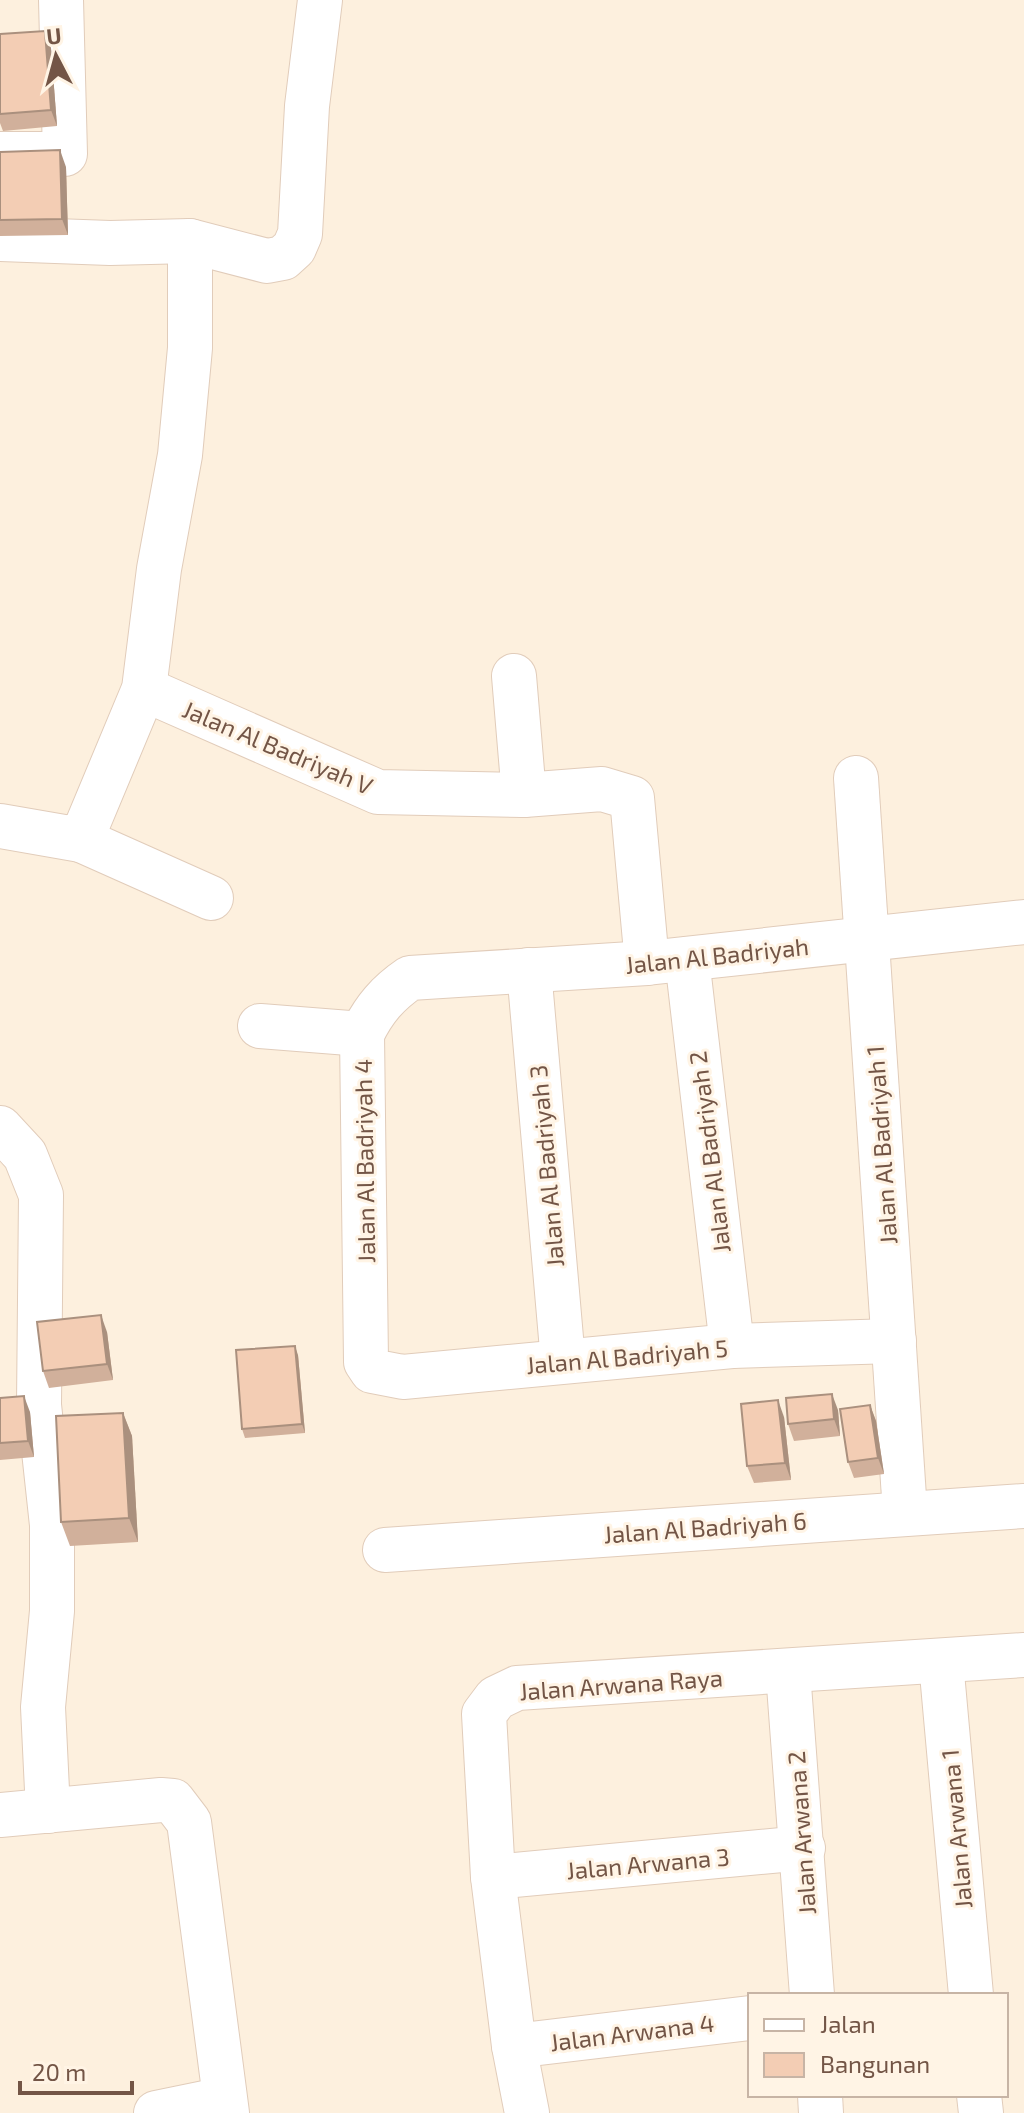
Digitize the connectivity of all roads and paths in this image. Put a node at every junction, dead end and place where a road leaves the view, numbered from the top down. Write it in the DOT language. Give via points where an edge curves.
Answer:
graph roads {
  1 [pos="61,0"];
  2 [pos="320,0"];
  3 [pos="0,154"];
  4 [pos="0,239"];
  5 [pos="190,241"];
  6 [pos="514,676"];
  7 [pos="144,689"];
  8 [pos="856,778"];
  9 [pos="524,795"];
  10 [pos="0,826"];
  11 [pos="81,840"];
  12 [pos="211,898"];
  13 [pos="1024,922"];
  14 [pos="867,939"];
  15 [pos="667,961"];
  16 [pos="529,970"];
  17 [pos="410,978"];
  18 [pos="260,1026"];
  19 [pos="362,1034"];
  20 [pos="0,1128"];
  21 [pos="894,1341"];
  22 [pos="732,1346"];
  23 [pos="563,1361"];
  24 [pos="366,1362"];
  25 [pos="19,1405"];
  26 [pos="1024,1506"];
  27 [pos="905,1512"];
  28 [pos="385,1550"];
  29 [pos="1024,1655"];
  30 [pos="941,1662"];
  31 [pos="788,1672"];
  32 [pos="48,1811"];
  33 [pos="0,1815"];
  34 [pos="803,1848"];
  35 [pos="493,1877"];
  36 [pos="812,1993"];
  37 [pos="971,1993"];
  38 [pos="748,2018"];
  39 [pos="514,2046"];
  40 [pos="225,2106"];
  41 [pos="156,2113"];
  42 [pos="527,2113"];
  1 -- 3 [label="street" via="65,154"];
  2 -- 5 [label="street" via="300,234 294,248 283,258 267,261"];
  4 -- 5 [label="street"];
  5 -- 7 [label="street" via="190,348 180,455"];
  6 -- 9 [label="street"];
  7 -- 9 [label="street, Jalan Al Badriyah V" via="378,792"];
  7 -- 11 [label="street"];
  8 -- 14 [label="street, Jalan Al Badriyah 1"];
  9 -- 15 [label="street, Jalan Al Badriyah V" via="602,789 632,798"];
  10 -- 11 [label="street"];
  11 -- 12 [label="street"];
  13 -- 14 [label="street, Jalan Al Badriyah"];
  14 -- 15 [label="street, Jalan Al Badriyah"];
  14 -- 21 [label="street, Jalan Al Badriyah 1"];
  15 -- 16 [label="street, Jalan Al Badriyah"];
  15 -- 22 [label="street, Jalan Al Badriyah 2"];
  16 -- 17 [label="street, Jalan Al Badriyah"];
  16 -- 23 [label="street, Jalan Al Badriyah 3"];
  17 -- 19 [label="street, Jalan Al Badriyah 4" via="390,992"];
  18 -- 19 [label="street"];
  19 -- 24 [label="street, Jalan Al Badriyah 4"];
  20 -- 25 [label="street" via="25,1155 41,1195"];
  21 -- 22 [label="street, Jalan Al Badriyah 5"];
  21 -- 27 [label="street, Jalan Al Badriyah 1"];
  22 -- 23 [label="street, Jalan Al Badriyah 5"];
  23 -- 24 [label="street, Jalan Al Badriyah 5" via="403,1377 372,1371"];
  25 -- 32 [label="street" via="52,1525 52,1611 43,1707"];
  26 -- 27 [label="street, Jalan Al Badriyah 6"];
  27 -- 28 [label="street, Jalan Al Badriyah 6"];
  29 -- 30 [label="street, Jalan Arwana Raya"];
  30 -- 31 [label="street, Jalan Arwana Raya"];
  30 -- 37 [label="street, Jalan Arwana 1"];
  31 -- 34 [label="street, Jalan Arwana 2"];
  31 -- 35 [label="street, Jalan Arwana Raya" via="517,1688 496,1698 484,1714"];
  32 -- 33 [label="street"];
  32 -- 40 [label="street" via="173,1801 189,1822"];
  34 -- 35 [label="street, Jalan Arwana 3"];
  34 -- 36 [label="street, Jalan Arwana 2"];
  35 -- 39 [label="street, Jalan Arwana Raya"];
  38 -- 39 [label="street, Jalan Arwana 4"];
  39 -- 42 [label="street, Jalan Arwana Raya"];
  40 -- 41 [label="street"];
}
